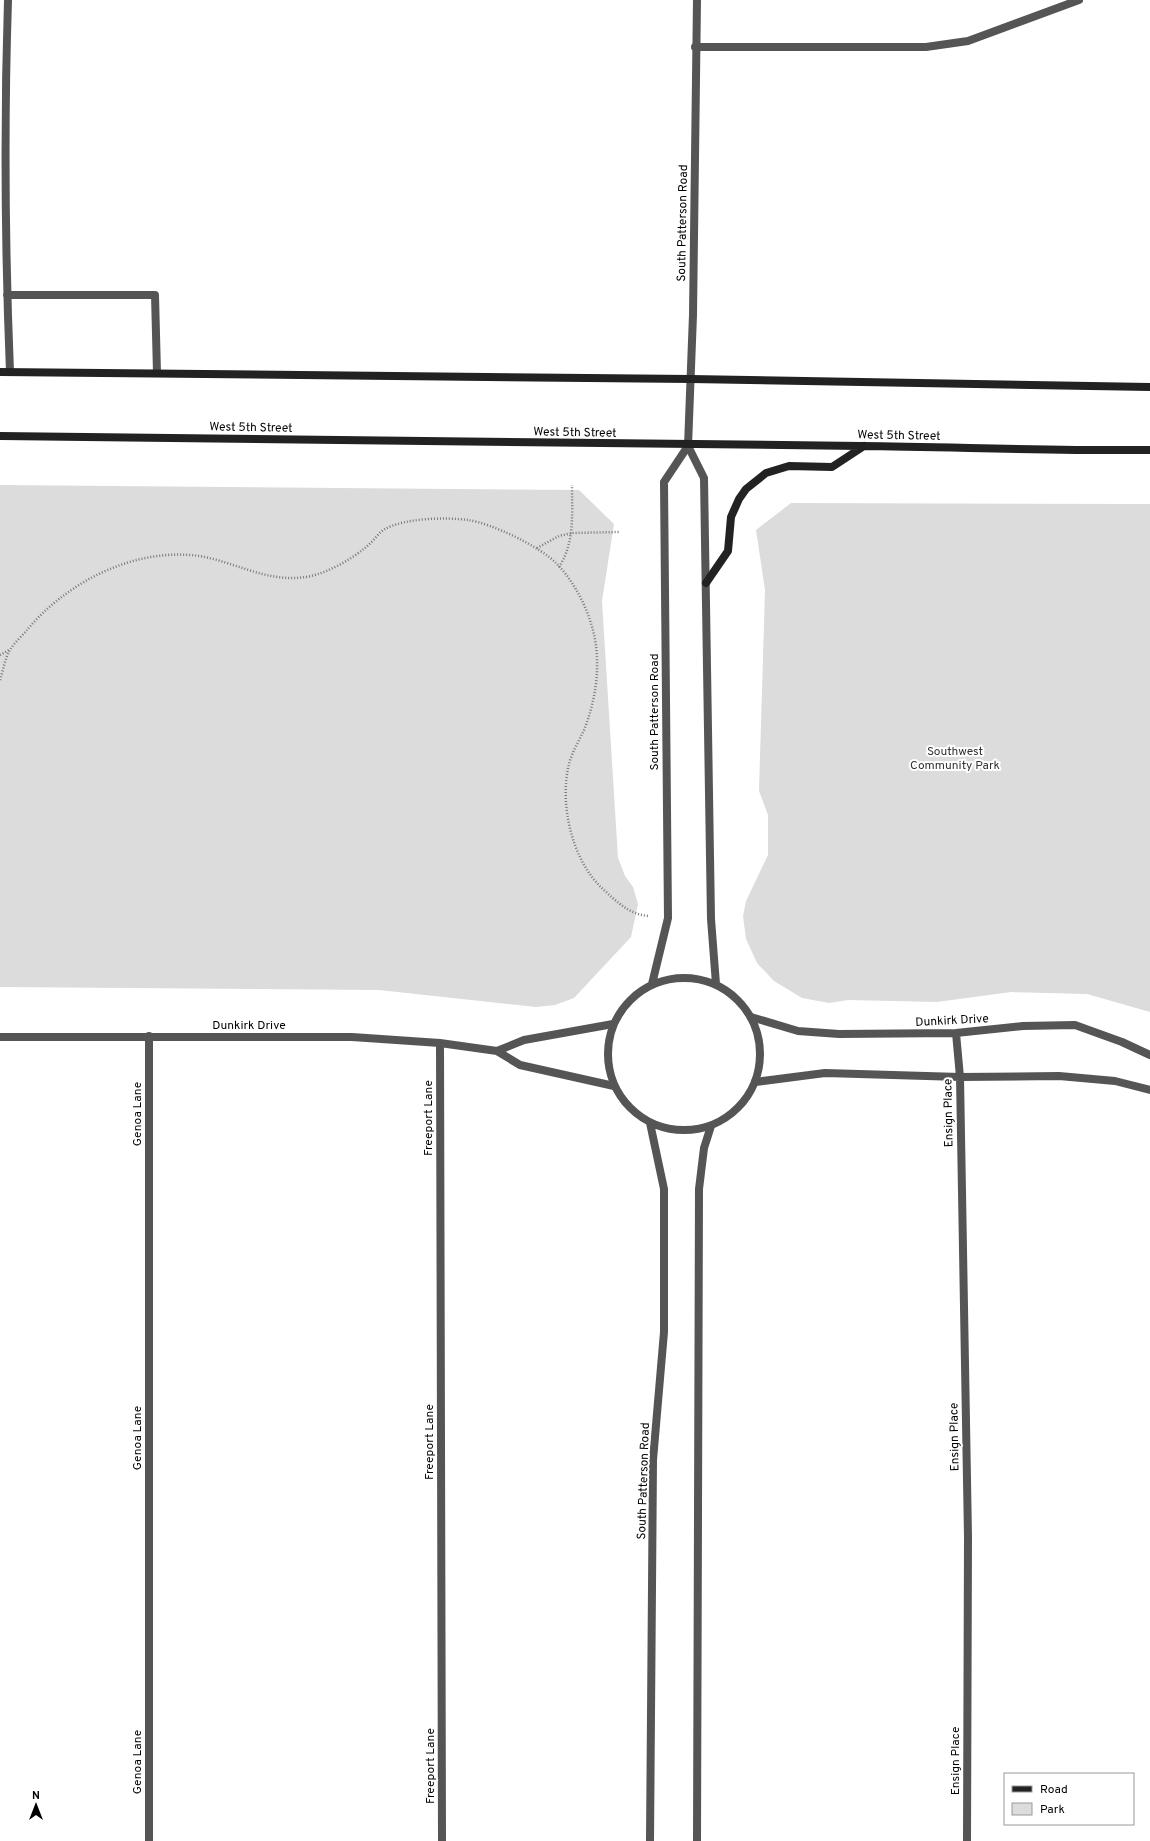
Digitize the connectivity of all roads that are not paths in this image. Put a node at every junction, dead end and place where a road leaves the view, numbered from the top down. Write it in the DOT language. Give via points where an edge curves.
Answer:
graph roads {
  1 [pos="8,0"];
  2 [pos="696,0"];
  3 [pos="1079,0"];
  4 [pos="695,47"];
  5 [pos="2,95"];
  6 [pos="7,295"];
  7 [pos="0,372"];
  8 [pos="10,372"];
  9 [pos="157,373"];
  10 [pos="691,379"];
  11 [pos="1150,387"];
  12 [pos="0,436"];
  13 [pos="688,446"];
  14 [pos="865,446"];
  15 [pos="1150,450"];
  16 [pos="706,583"];
  17 [pos="652,984"];
  18 [pos="716,984"];
  19 [pos="751,1017"];
  20 [pos="613,1024"];
  21 [pos="956,1033"];
  22 [pos="149,1036"];
  23 [pos="0,1037"];
  24 [pos="440,1043"];
  25 [pos="496,1051"];
  26 [pos="1150,1055"];
  27 [pos="960,1077"];
  28 [pos="755,1082"];
  29 [pos="614,1086"];
  30 [pos="1150,1090"];
  31 [pos="650,1123"];
  32 [pos="711,1126"];
  33 [pos="149,1841"];
  34 [pos="442,1841"];
  35 [pos="650,1841"];
  36 [pos="698,1841"];
  37 [pos="967,1841"];
  1 -- 5 [label="street"];
  2 -- 4 [label="street, South Patterson Road"];
  3 -- 4 [label="street" via="968,41 926,47"];
  4 -- 10 [label="street, South Patterson Road"];
  5 -- 6 [label="street"];
  6 -- 8 [label="street"];
  6 -- 9 [label="street" via="155,295"];
  7 -- 8 [label="main road"];
  8 -- 9 [label="main road"];
  9 -- 10 [label="main road"];
  10 -- 11 [label="main road"];
  10 -- 13 [label="street, South Patterson Road"];
  12 -- 13 [label="main road, West 5th Street"];
  13 -- 14 [label="main road, West 5th Street"];
  13 -- 16 [label="street, South Patterson Road" via="704,478"];
  13 -- 17 [label="street, South Patterson Road" via="664,482 668,918"];
  14 -- 15 [label="main road, West 5th Street" via="1056,451"];
  14 -- 16 [label="main road" via="832,467 789,466 766,473 746,489 731,517 728,551"];
  16 -- 18 [label="street, South Patterson Road" via="711,919"];
  17 -- 18 [label="street" via="673,978 695,978"];
  17 -- 20 [label="street" via="636,994 623,1007"];
  18 -- 19 [label="street" via="737,998"];
  19 -- 21 [label="street, Dunkirk Drive" via="798,1031 826,1034"];
  19 -- 28 [label="street" via="760,1038 761,1060"];
  20 -- 25 [label="street, Dunkirk Drive" via="524,1040"];
  20 -- 29 [label="street" via="608,1045 608,1066"];
  21 -- 26 [label="street, Dunkirk Drive" via="1023,1026 1076,1025"];
  21 -- 27 [label="street, Ensign Place"];
  22 -- 23 [label="street, Dunkirk Drive"];
  22 -- 24 [label="street, Dunkirk Drive" via="352,1037"];
  22 -- 33 [label="street, Genoa Lane"];
  24 -- 25 [label="street, Dunkirk Drive"];
  24 -- 34 [label="street, Freeport Lane"];
  25 -- 29 [label="street, Dunkirk Drive" via="520,1065"];
  27 -- 28 [label="street" via="825,1073"];
  27 -- 30 [label="street" via="1059,1076 1115,1080"];
  27 -- 37 [label="street, Ensign Place" via="968,1537"];
  28 -- 32 [label="street" via="745,1101 730,1116"];
  29 -- 31 [label="street" via="629,1108"];
  31 -- 32 [label="street" via="670,1129 690,1130"];
  31 -- 35 [label="street, South Patterson Road" via="664,1189 664,1332 653,1460"];
  32 -- 36 [label="street" via="704,1148 699,1189"];
}
